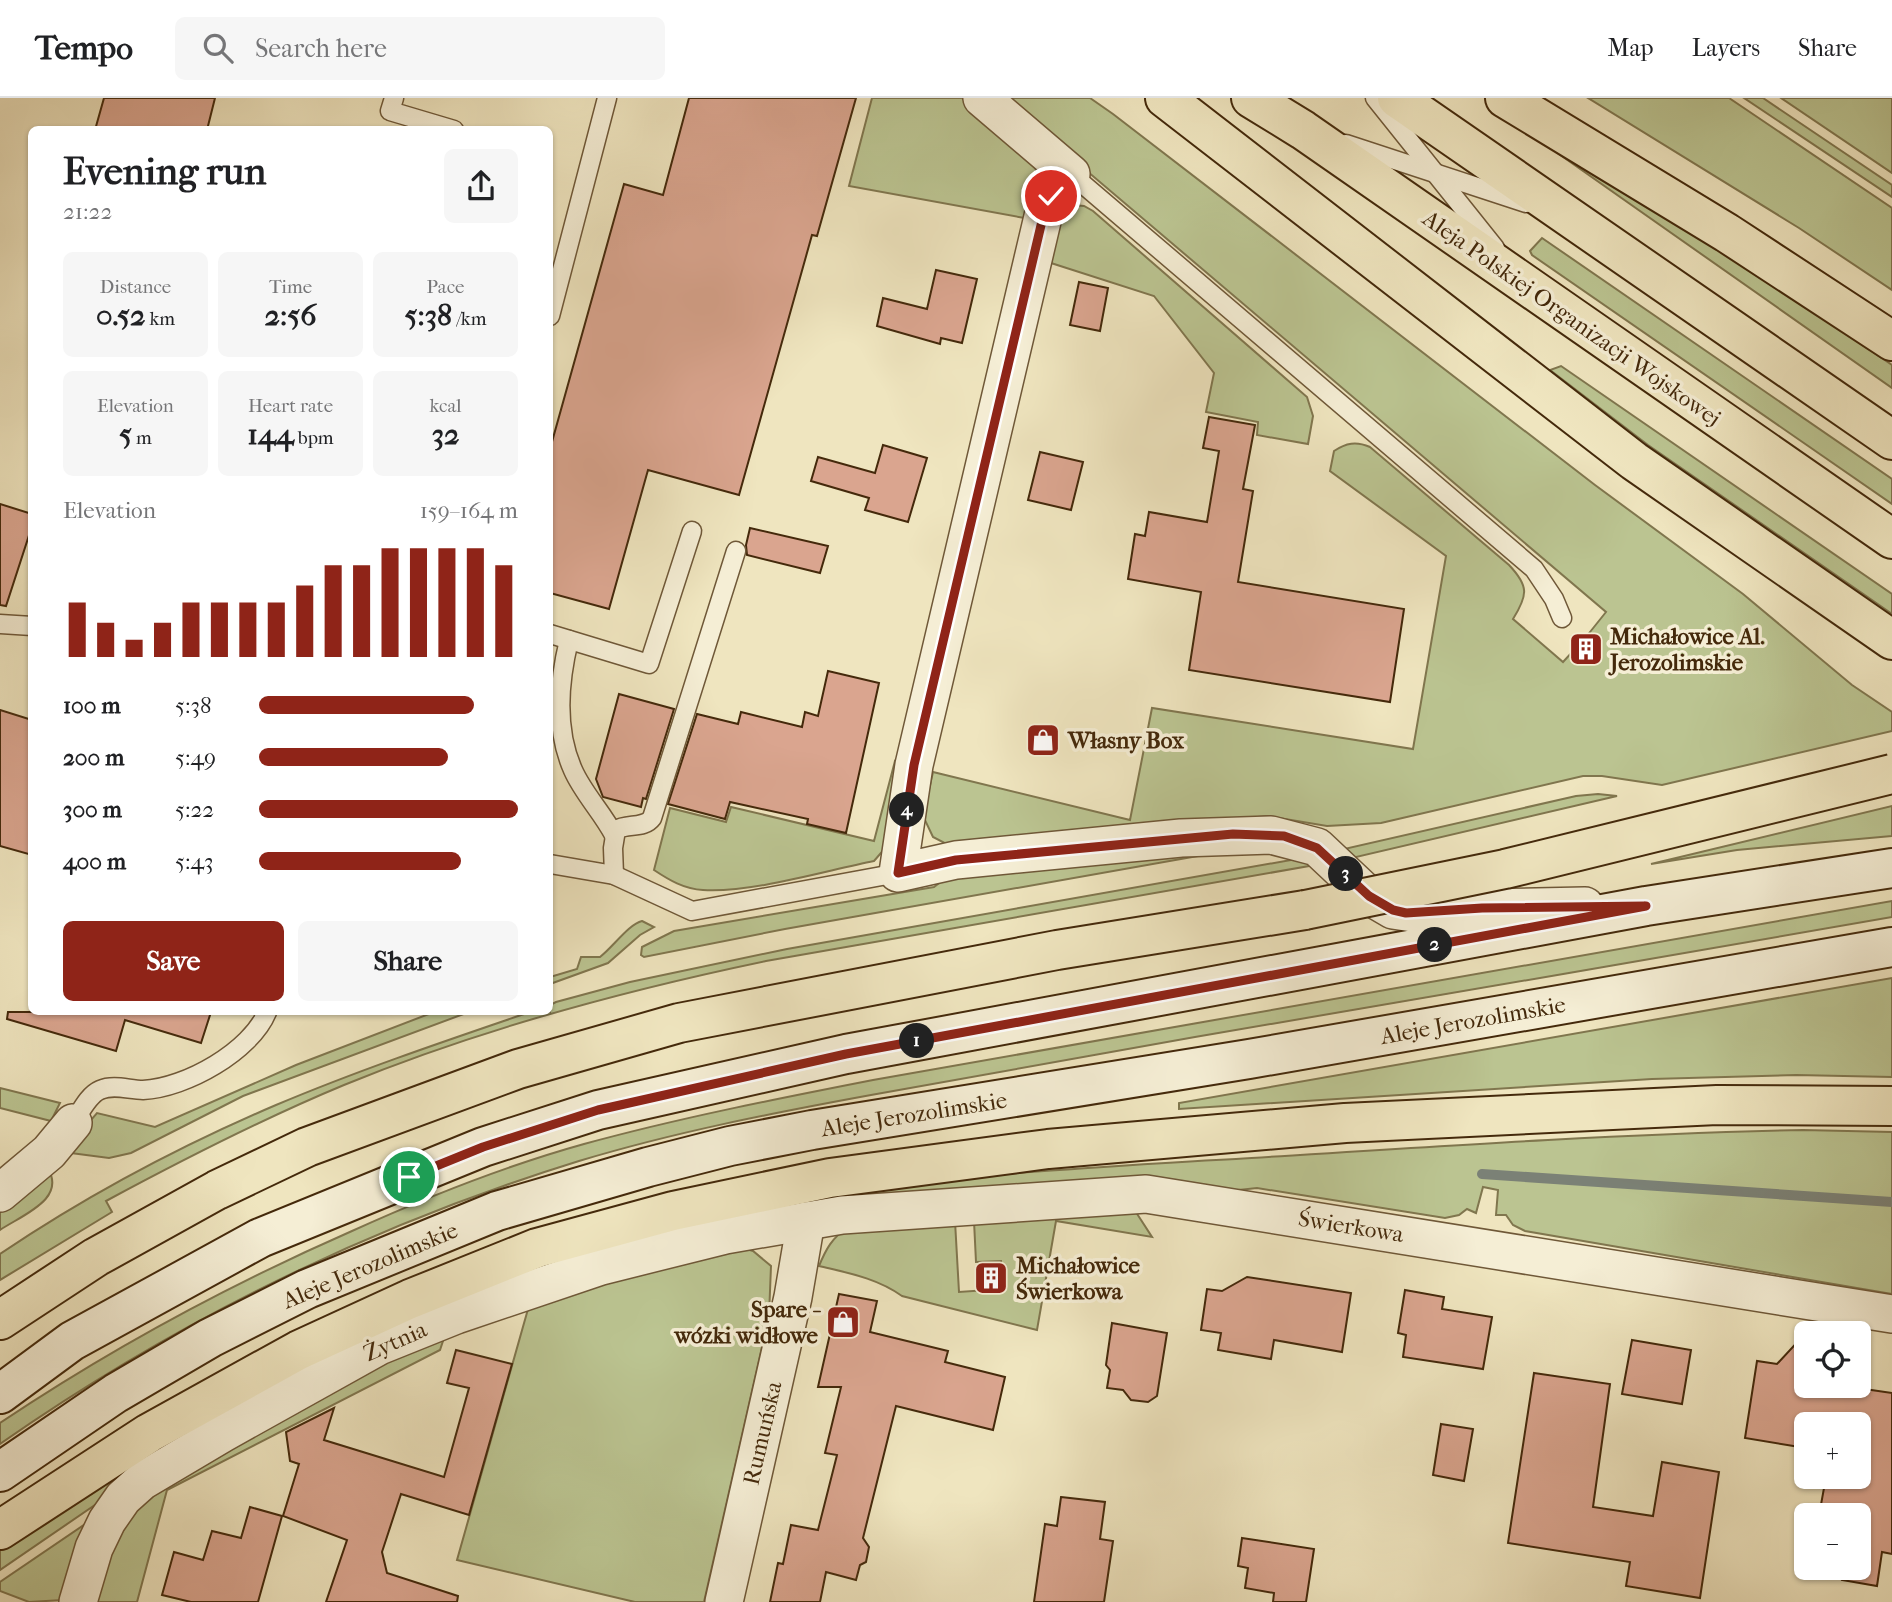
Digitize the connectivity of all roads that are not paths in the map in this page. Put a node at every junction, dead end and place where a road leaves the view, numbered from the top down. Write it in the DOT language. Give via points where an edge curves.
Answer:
graph roads {
  1 [pos="394,98"];
  2 [pos="607,98"];
  3 [pos="982,98"];
  4 [pos="1165,98"];
  5 [pos="1251,98"];
  6 [pos="1375,98"];
  7 [pos="1397,98"];
  8 [pos="1505,98"];
  9 [pos="441,126"];
  10 [pos="1303,130"];
  11 [pos="1071,174"];
  12 [pos="1436,174"];
  13 [pos="1566,216"];
  14 [pos="1528,289"];
  15 [pos="553,305"];
  16 [pos="1892,341"];
  17 [pos="1892,440"];
  18 [pos="692,531"];
  19 [pos="1892,539"];
  20 [pos="736,551"];
  21 [pos="1562,618"];
  22 [pos="0,624"];
  23 [pos="28,626"];
  24 [pos="553,635"];
  25 [pos="569,640"];
  26 [pos="1892,640"];
  27 [pos="1892,774"];
  28 [pos="614,835"];
  29 [pos="553,865"];
  30 [pos="1892,868"];
  31 [pos="898,873"];
  32 [pos="614,875"];
  33 [pos="1646,906"];
  34 [pos="1892,947"];
  35 [pos="265,1015"];
  36 [pos="1892,1106"];
  37 [pos="73,1123"];
  38 [pos="0,1193"];
  39 [pos="806,1221"];
  40 [pos="1892,1314"];
  41 [pos="0,1320"];
  42 [pos="0,1394"];
  43 [pos="0,1472"];
  44 [pos="0,1530"];
  45 [pos="78,1602"];
  46 [pos="723,1602"];
  1 -- 9 [label="lane" via="390,111"];
  2 -- 15 [label="lane"];
  3 -- 11 [label="street"];
  4 -- 26 [label="highway" via="1634,461"];
  5 -- 10 [label="highway, Aleja Polskiej Organizacji Wojskowej"];
  6 -- 12 [label="lane"];
  7 -- 13 [label="highway"];
  8 -- 16 [label="highway" via="1727,233"];
  10 -- 12 [label="lane"];
  10 -- 14 [label="highway, Aleja Polskiej Organizacji Wojskowej"];
  11 -- 21 [label="lane" via="1534,569"];
  11 -- 31 [label="street" via="1046,204 914,765"];
  12 -- 13 [label="lane"];
  12 -- 14 [label="lane"];
  13 -- 17 [label="highway"];
  14 -- 19 [label="highway, Aleja Polskiej Organizacji Wojskowej"];
  18 -- 25 [label="lane" via="649,664"];
  20 -- 28 [label="lane" via="652,818 645,824 622,826"];
  22 -- 23 [label="lane"];
  24 -- 25 [label="lane"];
  25 -- 28 [label="lane" via="560,678 569,758"];
  27 -- 41 [label="highway, bridge" via="1505,869 1305,910 1057,950 679,1023 518,1069 307,1147 217,1190 96,1257"];
  28 -- 32 [label="lane"];
  29 -- 32 [label="lane"];
  30 -- 33 [label="main road"];
  31 -- 32 [label="lane" via="692,911"];
  31 -- 33 [label="street" via="956,860 1233,834 1271,835 1317,848 1369,896 1406,913"];
  33 -- 42 [label="main road" via="846,1054 598,1110 483,1147 260,1238 72,1341"];
  34 -- 43 [label="main road, Aleje Jerozolimskie" via="812,1130 648,1167 498,1211 307,1289 210,1338 117,1393"];
  35 -- 37 [label="lane" via="247,1041 225,1059 162,1086 98,1091"];
  36 -- 44 [label="highway" via="1717,1105 1331,1124 1048,1149 843,1176 673,1211 537,1248 299,1350 149,1433"];
  37 -- 38 [label="street" via="49,1152"];
  39 -- 40 [label="street, Świerkowa" via="879,1211 1146,1194"];
  39 -- 45 [label="street, Żytnia" via="725,1235 601,1266 379,1346 142,1481 107,1521"];
  39 -- 46 [label="street, Rumuńska"];
}
